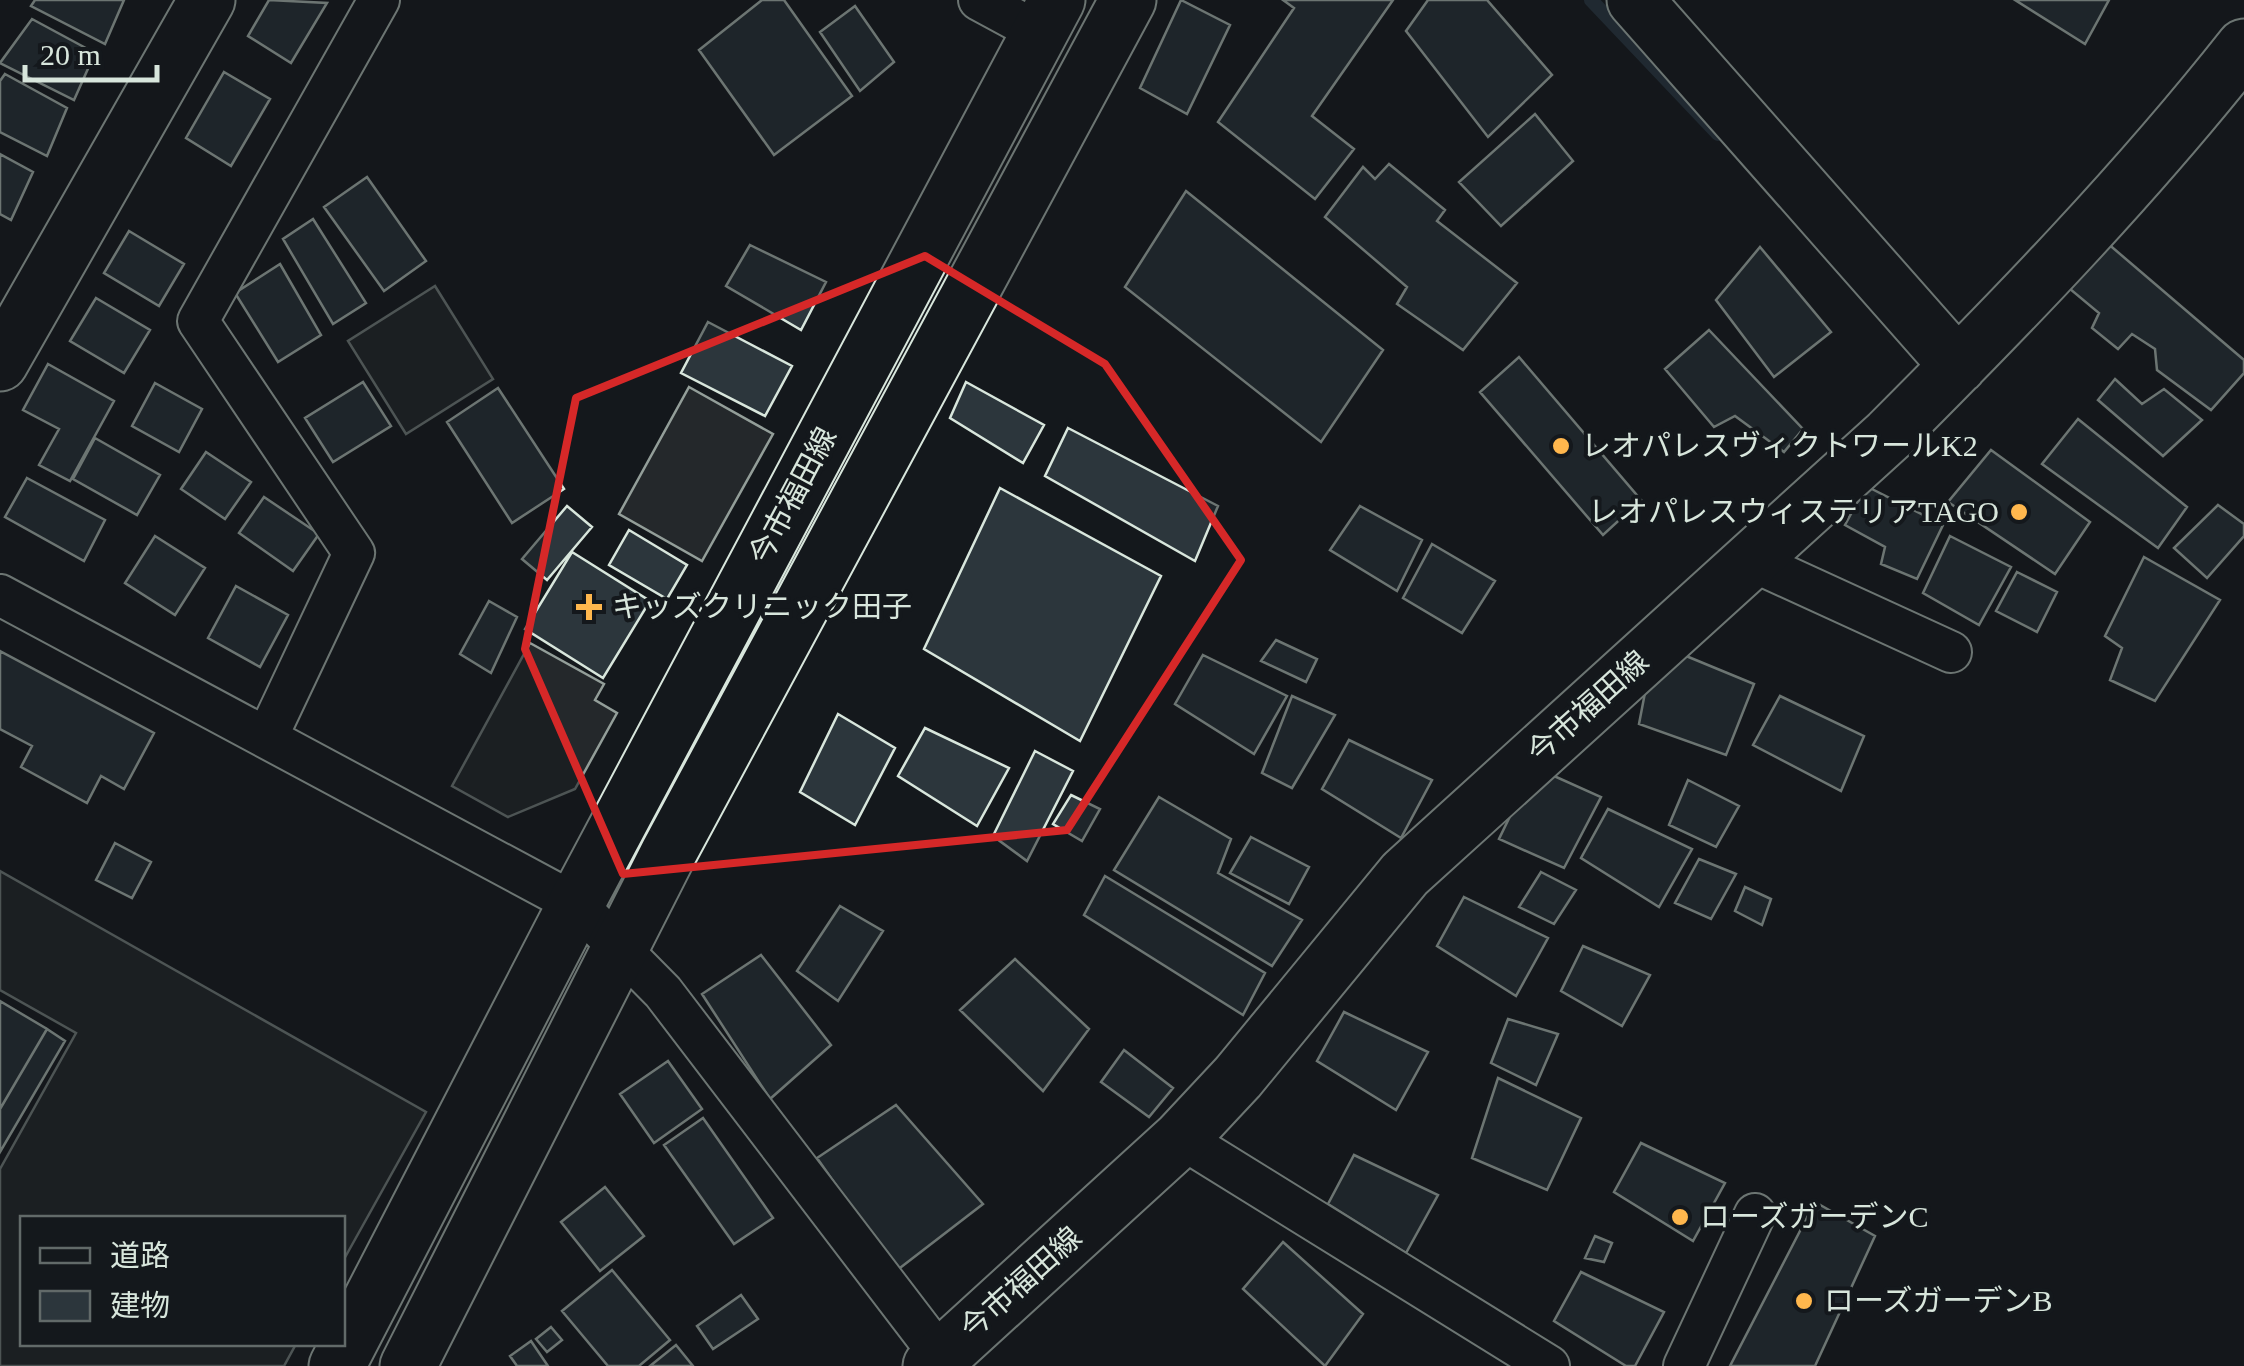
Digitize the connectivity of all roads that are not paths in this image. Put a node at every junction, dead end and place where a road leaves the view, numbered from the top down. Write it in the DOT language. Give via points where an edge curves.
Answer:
graph roads {
  1 [pos="207,0"];
  2 [pos="379,0"];
  3 [pos="979,0"];
  4 [pos="1128,0"];
  5 [pos="1636,0"];
  6 [pos="1048,16"];
  7 [pos="2244,47"];
  8 [pos="0,363"];
  9 [pos="1958,366"];
  10 [pos="1750,560"];
  11 [pos="0,594"];
  12 [pos="1951,652"];
  13 [pos="268,735"];
  14 [pos="576,904"];
  15 [pos="621,946"];
  16 [pos="1181,1138"];
  17 [pos="1755,1214"];
  18 [pos="936,1361"];
  19 [pos="338,1366"];
  20 [pos="408,1366"];
  21 [pos="1549,1366"];
  22 [pos="1684,1366"];
  1 -- 8 [label="main road"];
  2 -- 13 [label="street" via="198,320 354,554"];
  3 -- 6 [label="street"];
  4 -- 15 [label="main road, 今市福田線"];
  5 -- 9 [label="main road"];
  6 -- 14 [label="main road, 今市福田線"];
  7 -- 9 [label="main road, 今市福田線" via="2156,157"];
  9 -- 10 [label="main road, 今市福田線"];
  10 -- 12 [label="street"];
  10 -- 16 [label="main road, 今市福田線" via="1405,874"];
  11 -- 13 [label="street"];
  13 -- 14 [label="street"];
  14 -- 15 [label="street"];
  14 -- 19 [label="main road, 今市福田線"];
  15 -- 18 [label="street" via="663,992"];
  15 -- 20 [label="main road, 今市福田線"];
  16 -- 18 [label="main road, 今市福田線"];
  16 -- 21 [label="street"];
  17 -- 22 [label="street"];
}
